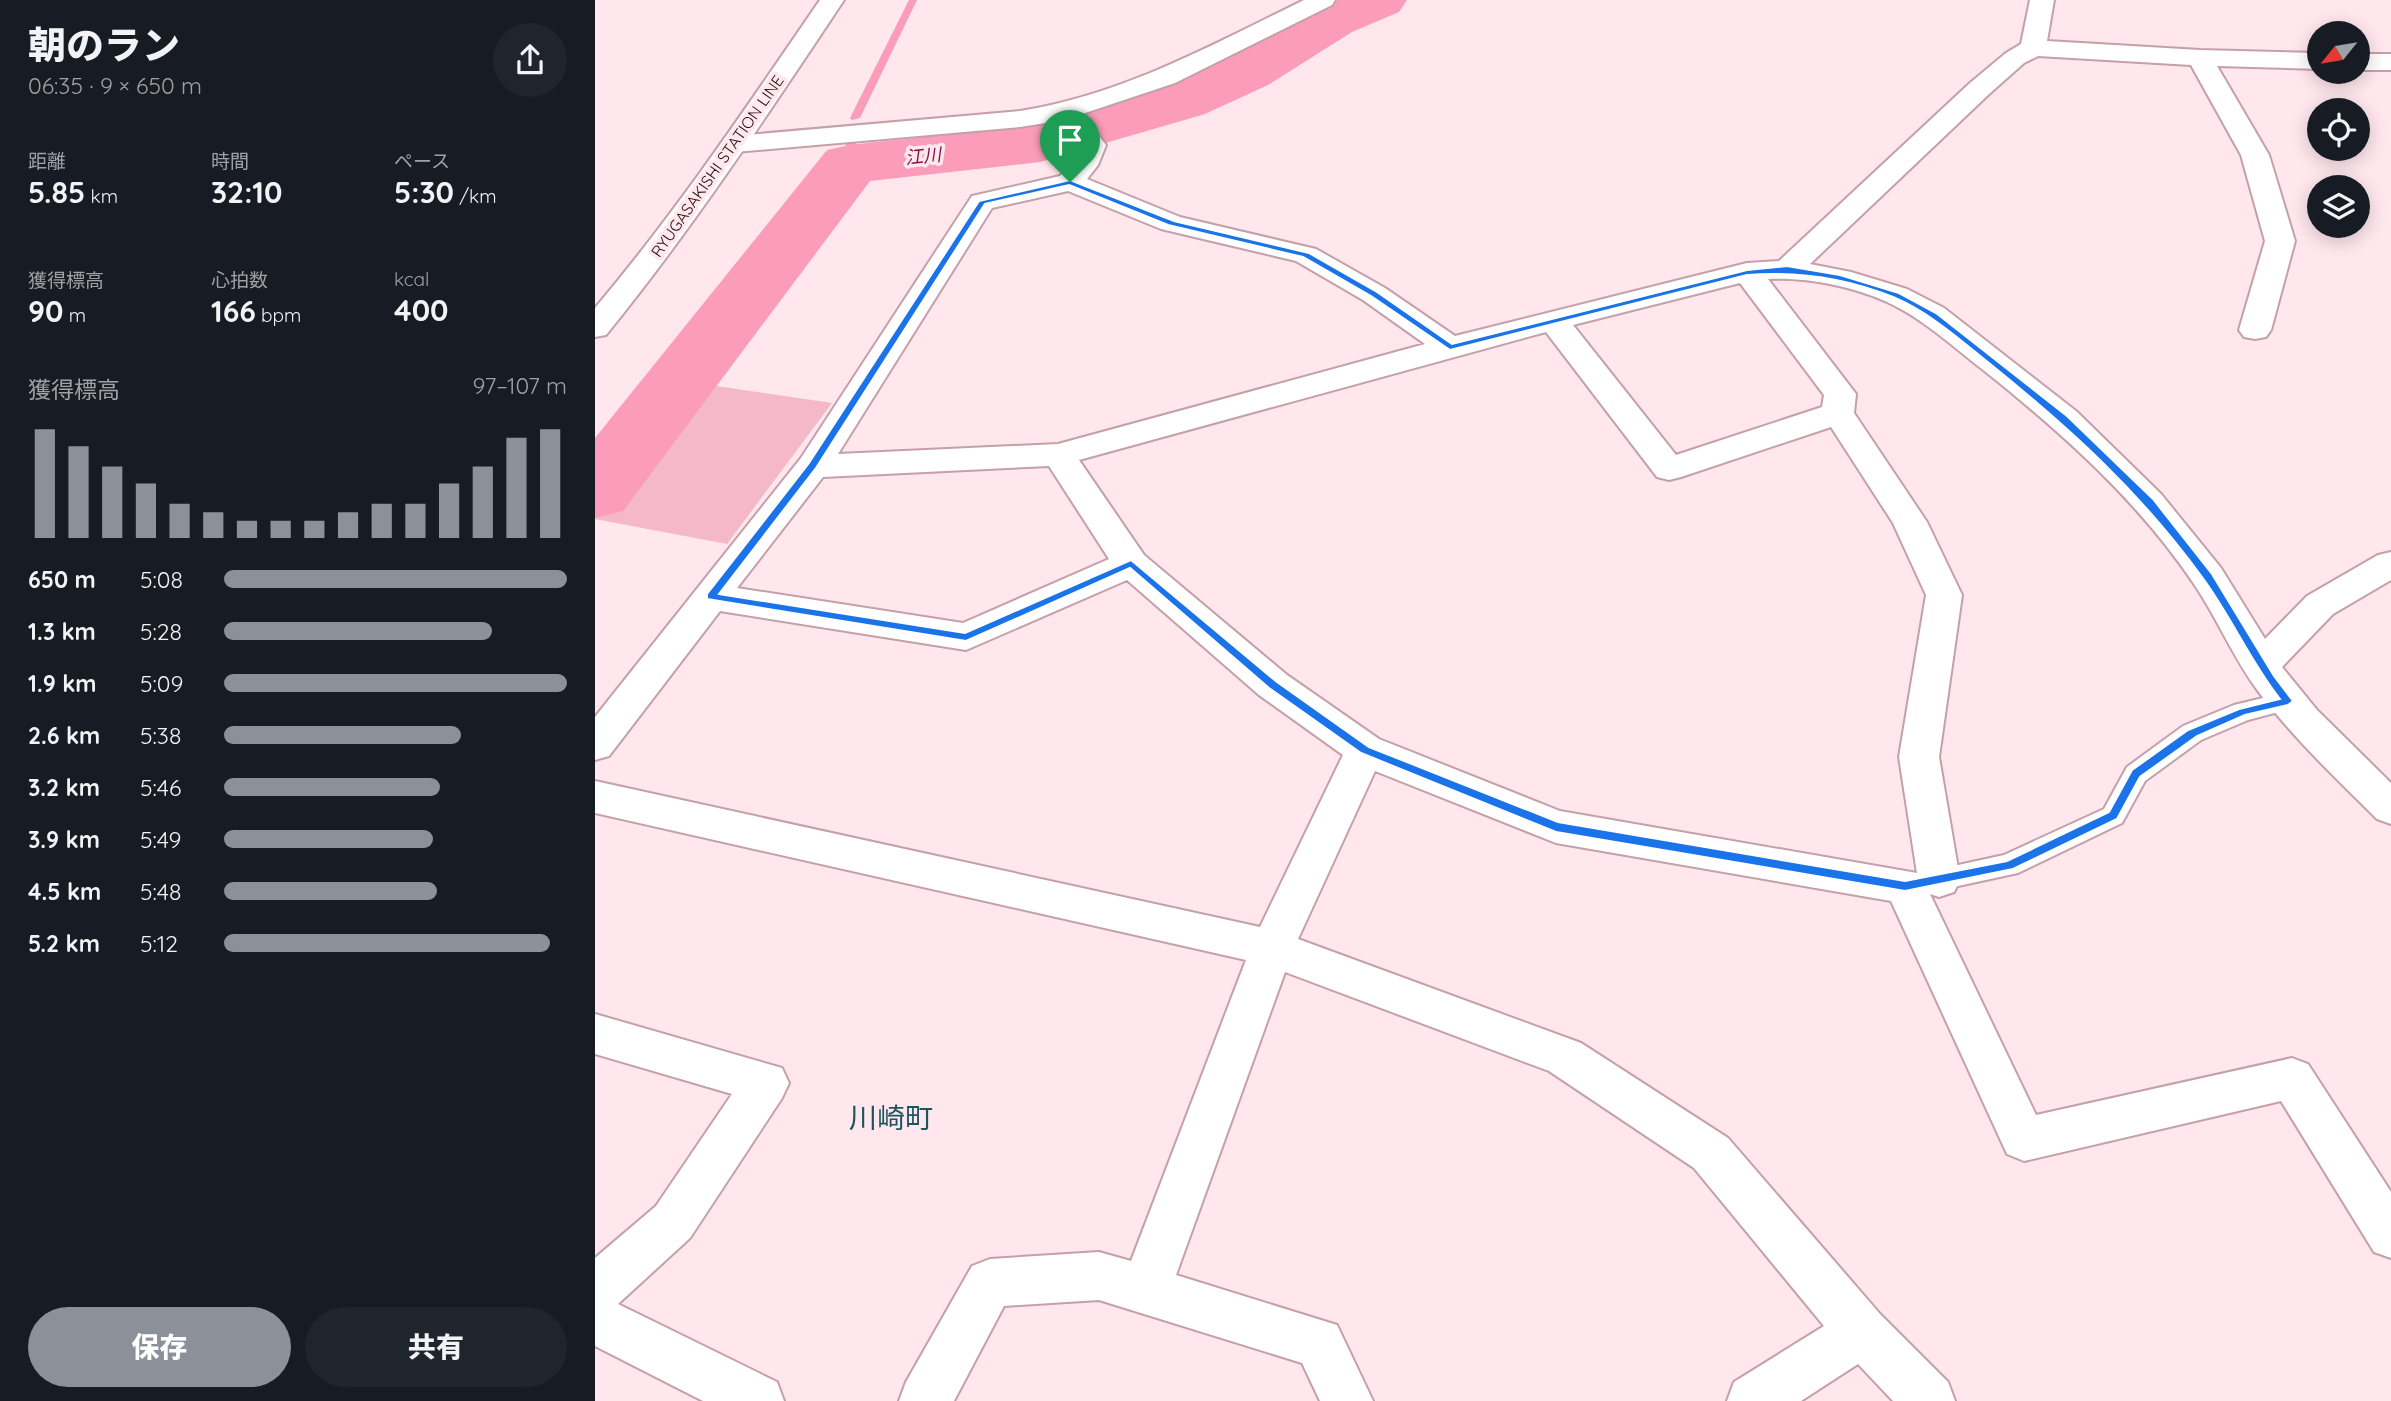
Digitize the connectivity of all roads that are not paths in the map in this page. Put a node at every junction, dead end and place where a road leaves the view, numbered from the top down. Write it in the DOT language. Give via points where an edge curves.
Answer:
graph roads {
  1 [pos="832,0"];
  2 [pos="1323,0"];
  3 [pos="2042,0"];
  4 [pos="2033,48"];
  5 [pos="2200,58"];
  6 [pos="2307,61"];
  7 [pos="2370,62"];
  8 [pos="2391,62"];
  9 [pos="1065,114"];
  10 [pos="735,144"];
  11 [pos="1070,182"];
  12 [pos="1787,269"];
  13 [pos="1747,272"];
  14 [pos="1554,322"];
  15 [pos="595,328"];
  16 [pos="2255,330"];
  17 [pos="1450,347"];
  18 [pos="1838,413"];
  19 [pos="1058,455"];
  20 [pos="813,466"];
  21 [pos="1131,564"];
  22 [pos="2390,566"];
  23 [pos="711,597"];
  24 [pos="2262,665"];
  25 [pos="2288,701"];
  26 [pos="595,745"];
  27 [pos="1365,750"];
  28 [pos="595,797"];
  29 [pos="2391,808"];
  30 [pos="1922,883"];
  31 [pos="1272,948"];
  32 [pos="595,1034"];
  33 [pos="2391,1235"];
  34 [pos="1145,1290"];
  35 [pos="595,1291"];
  36 [pos="595,1319"];
  37 [pos="1862,1332"];
  38 [pos="758,1401"];
  39 [pos="925,1401"];
  40 [pos="1347,1401"];
  41 [pos="1753,1401"];
  42 [pos="1929,1401"];
  1 -- 10 [label="street, RYUGASAKISHI STATION LINE"];
  2 -- 9 [label="street" via="1166,77"];
  3 -- 4 [label="street"];
  4 -- 5 [label="street"];
  4 -- 12 [label="street" via="1979,89"];
  5 -- 6 [label="street"];
  5 -- 16 [label="street" via="2255,155 2280,241"];
  7 -- 8 [label="street"];
  9 -- 10 [label="street"];
  9 -- 11 [label="street" via="1092,145"];
  10 -- 15 [label="street, RYUGASAKISHI STATION LINE"];
  11 -- 17 [label="street" via="1171,223 1306,255 1374,294"];
  11 -- 20 [label="street" via="982,202"];
  12 -- 13 [label="street"];
  12 -- 24 [label="street" via="1840,278 1896,295 1933,315 2064,418 2149,502 2208,577"];
  13 -- 14 [label="street"];
  13 -- 18 [label="street" via="1840,394"];
  14 -- 17 [label="street"];
  14 -- 18 [label="street" via="1669,469"];
  17 -- 19 [label="street"];
  18 -- 30 [label="street" via="1910,522 1944,595 1919,757"];
  19 -- 20 [label="street"];
  19 -- 21 [label="street"];
  20 -- 23 [label="street"];
  21 -- 23 [label="street" via="966,637"];
  21 -- 27 [label="street" via="1273,685"];
  22 -- 24 [label="street" via="2319,605"];
  23 -- 26 [label="street"];
  24 -- 25 [label="street"];
  25 -- 29 [label="street"];
  25 -- 30 [label="lane" via="2243,712 2193,733 2136,774 2113,816 2009,865"];
  27 -- 30 [label="street" via="1556,827"];
  27 -- 31 [label="street"];
  28 -- 31 [label="street"];
  30 -- 33 [label="street" via="2024,1139 2292,1078"];
  31 -- 34 [label="street"];
  31 -- 37 [label="street" via="1565,1057 1711,1153"];
  32 -- 35 [label="street" via="766,1083 673,1222"];
  34 -- 39 [label="street" via="1098,1276 990,1283"];
  34 -- 40 [label="street" via="1319,1343"];
  36 -- 38 [label="street"];
  37 -- 41 [label="street"];
  37 -- 42 [label="street"];
}
